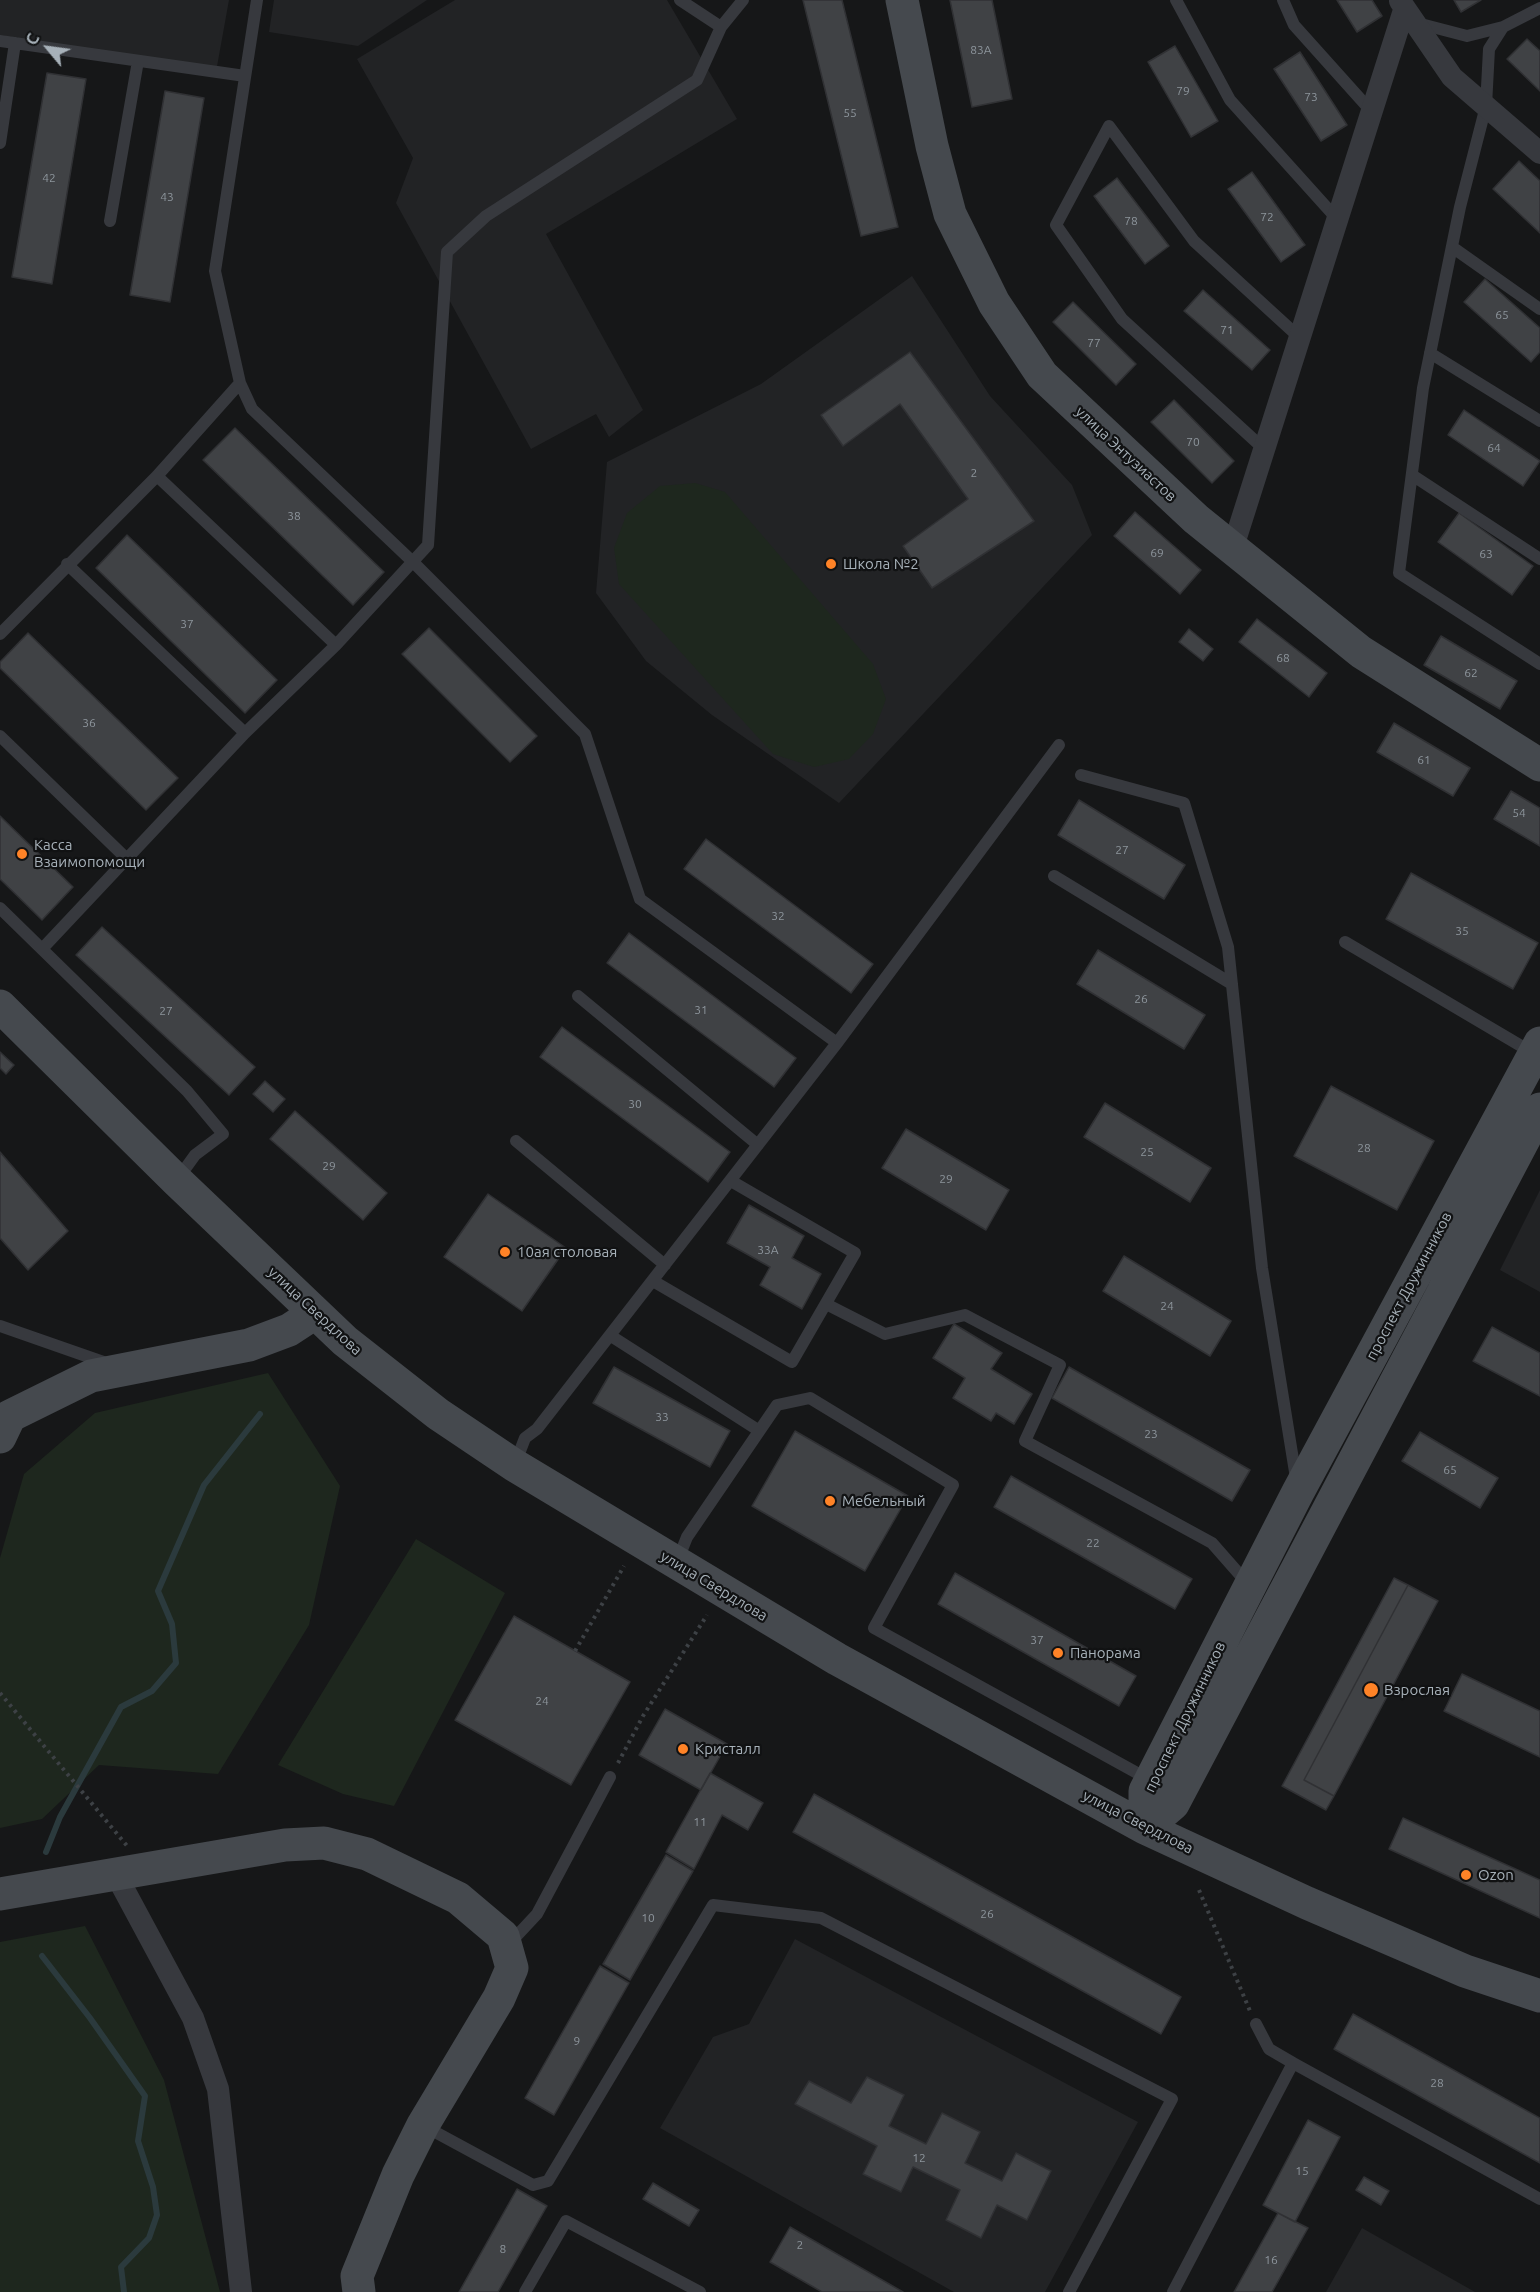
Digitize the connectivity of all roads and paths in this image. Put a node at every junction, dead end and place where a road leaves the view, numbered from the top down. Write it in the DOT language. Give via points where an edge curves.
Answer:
graph roads {
  1 [pos="257,0"];
  2 [pos="680,0"];
  3 [pos="743,0"];
  4 [pos="902,0"];
  5 [pos="1176,0"];
  6 [pos="1283,0"];
  7 [pos="1540,8"];
  8 [pos="1406,11"];
  9 [pos="721,27"];
  10 [pos="1503,27"];
  11 [pos="0,41"];
  12 [pos="15,43"];
  13 [pos="138,61"];
  14 [pos="245,76"];
  15 [pos="1486,106"];
  16 [pos="1372,112"];
  17 [pos="0,142"];
  18 [pos="1540,153"];
  19 [pos="1338,220"];
  20 [pos="110,221"];
  21 [pos="1452,247"];
  22 [pos="1540,309"];
  23 [pos="1300,338"];
  24 [pos="1430,353"];
  25 [pos="240,383"];
  26 [pos="1540,421"];
  27 [pos="1264,449"];
  28 [pos="1412,475"];
  29 [pos="157,476"];
  30 [pos="1233,547"];
  31 [pos="1540,559"];
  32 [pos="414,563"];
  33 [pos="67,564"];
  34 [pos="0,634"];
  35 [pos="336,645"];
  36 [pos="1540,664"];
  37 [pos="245,732"];
  38 [pos="0,736"];
  39 [pos="1059,745"];
  40 [pos="1540,765"];
  41 [pos="1081,775"];
  42 [pos="128,860"];
  43 [pos="1054,876"];
  44 [pos="0,908"];
  45 [pos="1345,942"];
  46 [pos="42,949"];
  47 [pos="1232,984"];
  48 [pos="578,996"];
  49 [pos="0,1006"];
  50 [pos="837,1043"];
  51 [pos="1537,1048"];
  52 [pos="1540,1109"];
  53 [pos="516,1142"];
  54 [pos="758,1145"];
  55 [pos="177,1180"];
  56 [pos="730,1181"];
  57 [pos="665,1265"];
  58 [pos="653,1281"];
  59 [pos="826,1304"];
  60 [pos="315,1313"];
  61 [pos="0,1326"];
  62 [pos="611,1335"];
  63 [pos="122,1368"];
  64 [pos="3,1422"];
  65 [pos="758,1430"];
  66 [pos="514,1465"];
  67 [pos="1298,1491"];
  68 [pos="676,1563"];
  69 [pos="624,1566"];
  70 [pos="1250,1586"];
  71 [pos="707,1615"];
  72 [pos="575,1651"];
  73 [pos="0,1693"];
  74 [pos="610,1777"];
  75 [pos="1151,1780"];
  76 [pos="1144,1828"];
  77 [pos="130,1870"];
  78 [pos="1199,1890"];
  79 [pos="0,1894"];
  80 [pos="506,1947"];
  81 [pos="1540,1996"];
  82 [pos="1244,1999"];
  83 [pos="1256,2024"];
  84 [pos="1293,2063"];
  85 [pos="423,2125"];
  86 [pos="1540,2199"];
  87 [pos="241,2292"];
  88 [pos="359,2292"];
  89 [pos="525,2292"];
  90 [pos="700,2292"];
  91 [pos="1069,2292"];
  92 [pos="1173,2292"];
  1 -- 14 [label="lane"];
  2 -- 9 [label="lane"];
  3 -- 9 [label="lane"];
  4 -- 30 [label="street, улица Энтузиастов" via="950,214 994,303 1042,375 1196,519"];
  5 -- 19 [label="lane" via="1230,100"];
  6 -- 16 [label="lane" via="1294,25"];
  7 -- 10 [label="lane"];
  8 -- 10 [label="lane" via="1467,36"];
  8 -- 15 [label="street" via="1452,77"];
  8 -- 16 [label="street"];
  9 -- 32 [label="lane" via="697,80 486,216 447,252 428,545"];
  10 -- 15 [label="lane" via="1489,49"];
  11 -- 12 [label="lane"];
  12 -- 13 [label="lane"];
  12 -- 17 [label="lane"];
  13 -- 14 [label="lane"];
  13 -- 20 [label="lane"];
  14 -- 25 [label="lane" via="215,271"];
  15 -- 18 [label="street"];
  15 -- 21 [label="lane"];
  16 -- 19 [label="street"];
  19 -- 23 [label="street"];
  21 -- 22 [label="lane"];
  21 -- 24 [label="lane"];
  23 -- 27 [label="street"];
  23 -- 27 [label="lane" via="1194,241 1110,126 1056,225 1122,319"];
  24 -- 26 [label="lane"];
  24 -- 28 [label="lane"];
  25 -- 29 [label="lane"];
  25 -- 32 [label="lane" via="252,408"];
  27 -- 30 [label="street"];
  28 -- 31 [label="lane"];
  28 -- 36 [label="lane" via="1400,573"];
  29 -- 33 [label="lane"];
  29 -- 35 [label="lane"];
  30 -- 40 [label="street, улица Энтузиастов" via="1361,651"];
  32 -- 35 [label="lane"];
  32 -- 50 [label="lane" via="585,734 640,899"];
  33 -- 34 [label="lane"];
  33 -- 37 [label="lane"];
  35 -- 37 [label="lane"];
  37 -- 42 [label="lane"];
  38 -- 42 [label="lane"];
  39 -- 50 [label="lane"];
  41 -- 47 [label="lane" via="1184,802 1228,947"];
  42 -- 46 [label="lane"];
  43 -- 47 [label="lane"];
  44 -- 46 [label="lane"];
  45 -- 51 [label="lane"];
  46 -- 55 [label="lane" via="187,1091 223,1134 195,1155"];
  47 -- 67 [label="lane" via="1262,1268"];
  48 -- 54 [label="lane"];
  49 -- 55 [label="street, улица Свердлова"];
  50 -- 54 [label="lane"];
  51 -- 67 [label="street, проспект Дружинников"];
  52 -- 76 [label="street, проспект Дружинников" via="1173,1804"];
  53 -- 57 [label="lane"];
  54 -- 56 [label="lane"];
  55 -- 60 [label="street, улица Свердлова"];
  56 -- 57 [label="lane"];
  56 -- 59 [label="lane" via="855,1253"];
  57 -- 58 [label="lane"];
  58 -- 59 [label="lane" via="792,1362"];
  58 -- 62 [label="lane"];
  59 -- 70 [label="lane" via="885,1334 965,1315 1060,1365 1025,1441 1212,1543"];
  60 -- 63 [label="street" via="289,1330 249,1346"];
  60 -- 66 [label="street, улица Свердлова" via="438,1414"];
  61 -- 63 [label="lane"];
  62 -- 65 [label="lane"];
  62 -- 66 [label="lane" via="537,1430 525,1438"];
  63 -- 64 [label="street" via="91,1376"];
  65 -- 68 [label="lane" via="687,1537"];
  65 -- 75 [label="lane" via="777,1405 810,1398 952,1485 874,1628"];
  66 -- 68 [label="street, улица Свердлова"];
  67 -- 70 [label="street, проспект Дружинников"];
  68 -- 76 [label="street, улица Свердлова" via="837,1659"];
  69 -- 72 [label="path"];
  70 -- 75 [label="street, проспект Дружинников"];
  71 -- 74 [label="path" via="643,1716"];
  73 -- 77 [label="path"];
  74 -- 80 [label="lane" via="537,1914"];
  75 -- 76 [label="street, проспект Дружинников" via="1145,1791"];
  76 -- 81 [label="street, улица Свердлова" via="1307,1904 1465,1971"];
  77 -- 79 [label="street"];
  77 -- 80 [label="street" via="285,1845 324,1843 367,1854 458,1898 503,1936"];
  77 -- 87 [label="street" via="193,2018 218,2089"];
  78 -- 82 [label="path"];
  80 -- 85 [label="street" via="512,1968 499,1998"];
  83 -- 84 [label="lane" via="1269,2049"];
  84 -- 86 [label="lane"];
  84 -- 92 [label="lane"];
  85 -- 88 [label="street" via="357,2276"];
  85 -- 91 [label="lane" via="533,2185 548,2181 713,1905 821,1918 1172,2098"];
  89 -- 90 [label="lane" via="566,2221"];
}
